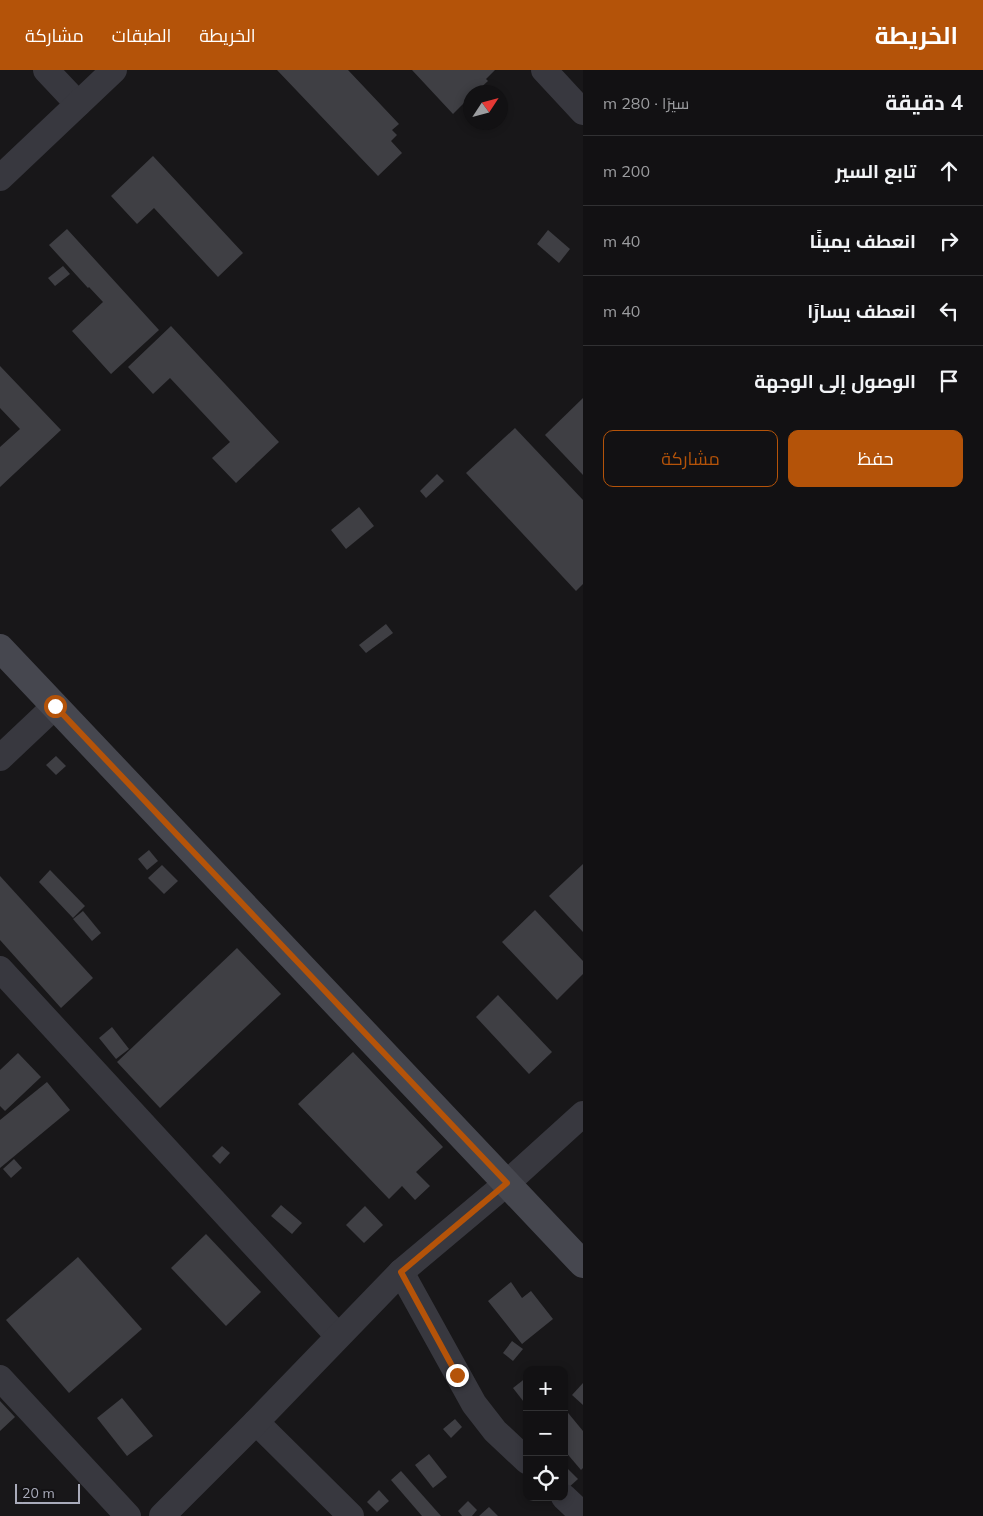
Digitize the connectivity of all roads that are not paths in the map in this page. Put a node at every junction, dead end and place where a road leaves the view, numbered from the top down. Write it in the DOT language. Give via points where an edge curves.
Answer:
graph roads {
  1 [pos="46,70"];
  2 [pos="114,70"];
  3 [pos="544,70"];
  4 [pos="78,104"];
  5 [pos="583,112"];
  6 [pos="0,178"];
  7 [pos="0,648"];
  8 [pos="55,706"];
  9 [pos="0,758"];
  10 [pos="0,969"];
  11 [pos="583,1114"];
  12 [pos="507,1183"];
  13 [pos="583,1264"];
  14 [pos="401,1272"];
  15 [pos="338,1336"];
  16 [pos="0,1378"];
  17 [pos="256,1422"];
  18 [pos="523,1457"];
  19 [pos="568,1501"];
  20 [pos="583,1515"];
  21 [pos="128,1516"];
  22 [pos="162,1516"];
  23 [pos="351,1516"];
  1 -- 4 [label="street"];
  2 -- 4 [label="street"];
  3 -- 5 [label="street"];
  4 -- 6 [label="street"];
  7 -- 8 [label="street"];
  8 -- 9 [label="street"];
  8 -- 12 [label="street"];
  10 -- 15 [label="street"];
  11 -- 12 [label="street"];
  12 -- 13 [label="street"];
  12 -- 14 [label="street"];
  14 -- 15 [label="street"];
  14 -- 18 [label="street" via="474,1404 495,1431"];
  15 -- 17 [label="street"];
  16 -- 21 [label="street"];
  17 -- 22 [label="street"];
  17 -- 23 [label="street"];
  19 -- 20 [label="street"];
}
